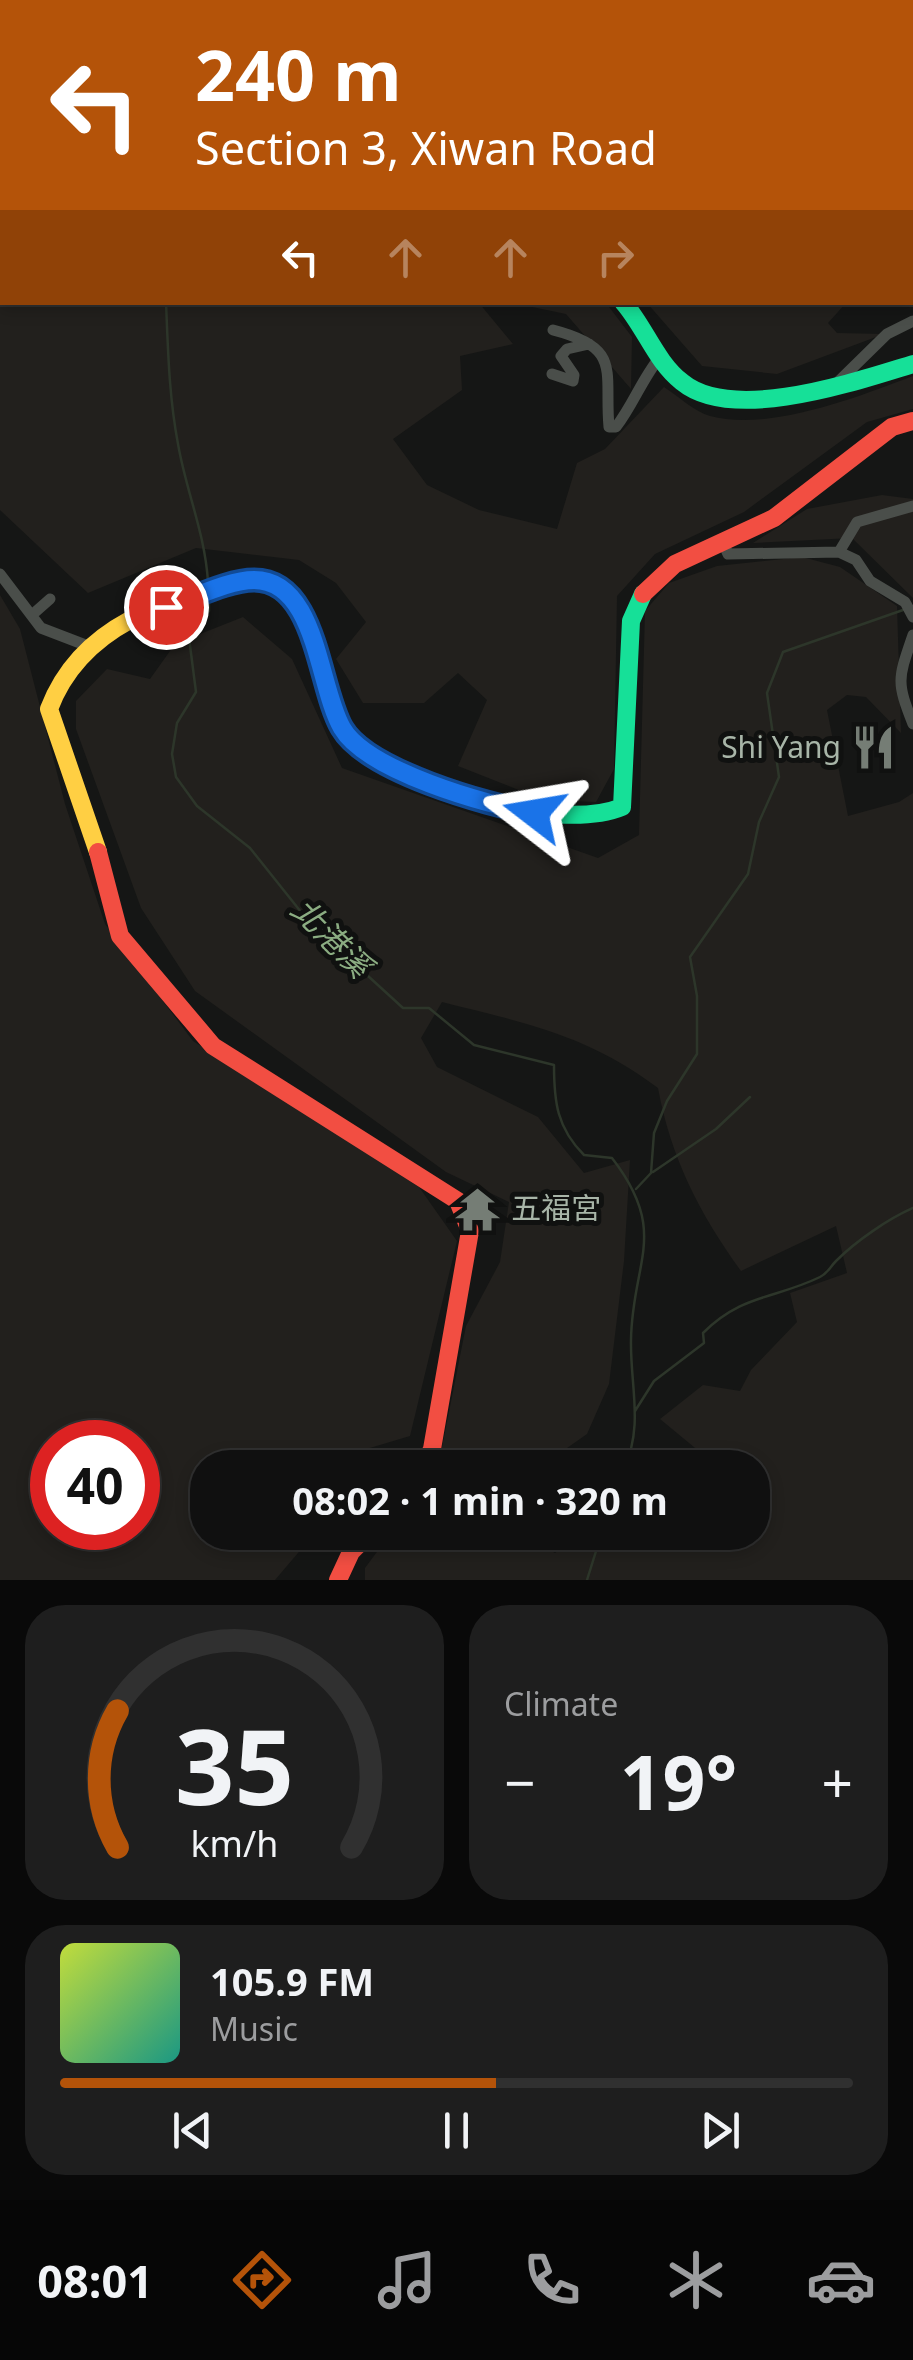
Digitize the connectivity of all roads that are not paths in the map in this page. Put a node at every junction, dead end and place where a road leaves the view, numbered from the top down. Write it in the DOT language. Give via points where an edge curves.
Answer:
graph roads {
  1 [pos="625,305"];
  2 [pos="913,321"];
  3 [pos="553,330"];
  4 [pos="589,344"];
  5 [pos="660,357"];
  6 [pos="913,364"];
  7 [pos="552,374"];
  8 [pos="833,388"];
  9 [pos="913,421"];
  10 [pos="913,506"];
  11 [pos="722,540"];
  12 [pos="838,552"];
  13 [pos="0,574"];
  14 [pos="50,599"];
  15 [pos="33,614"];
  16 [pos="913,617"];
  17 [pos="913,635"];
  18 [pos="88,646"];
  19 [pos="913,724"];
  20 [pos="432,1450"];
  21 [pos="354,1550"];
  22 [pos="338,1580"];
  1 -- 5 [label="street"];
  2 -- 8 [label="street" via="887,334"];
  3 -- 4 [label="street"];
  4 -- 5 [label="street" via="612,382 610,426 623,418"];
  4 -- 7 [label="street" via="561,356 572,381"];
  5 -- 8 [label="street" via="691,389 725,396"];
  6 -- 8 [label="street"];
  9 -- 11 [label="street" via="892,427 774,518"];
  10 -- 12 [label="street" via="857,522"];
  11 -- 12 [label="street" via="728,554"];
  11 -- 18 [label="street" via="675,564 637,605 622,807 597,820 506,808 363,752 342,728 300,608 282,587 254,580 221,590 136,617"];
  12 -- 16 [label="street" via="905,602"];
  13 -- 15 [label="street"];
  14 -- 15 [label="street"];
  15 -- 18 [label="street" via="41,628"];
  17 -- 19 [label="street" via="899,696"];
  18 -- 20 [label="street" via="66,667 49,709 120,936 213,1046 390,1155 465,1211 470,1231"];
  21 -- 22 [label="street"];
}
